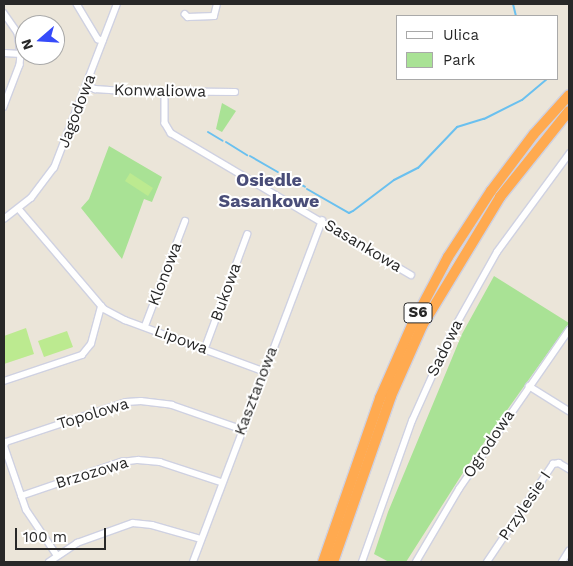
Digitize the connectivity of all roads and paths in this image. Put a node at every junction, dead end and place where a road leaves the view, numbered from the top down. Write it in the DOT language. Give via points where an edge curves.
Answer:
graph roads {
  1 [pos="77,4"];
  2 [pos="117,4"];
  3 [pos="217,4"];
  4 [pos="4,13"];
  5 [pos="184,14"];
  6 [pos="15,28"];
  7 [pos="103,41"];
  8 [pos="20,65"];
  9 [pos="87,85"];
  10 [pos="165,91"];
  11 [pos="235,92"];
  12 [pos="569,95"];
  13 [pos="4,105"];
  14 [pos="569,111"];
  15 [pos="569,154"];
  16 [pos="19,209"];
  17 [pos="4,219"];
  18 [pos="185,221"];
  19 [pos="322,221"];
  20 [pos="247,235"];
  21 [pos="411,275"];
  22 [pos="101,306"];
  23 [pos="145,326"];
  24 [pos="569,332"];
  25 [pos="205,348"];
  26 [pos="263,371"];
  27 [pos="4,380"];
  28 [pos="530,386"];
  29 [pos="569,410"];
  30 [pos="241,429"];
  31 [pos="4,446"];
  32 [pos="569,469"];
  33 [pos="221,482"];
  34 [pos="21,496"];
  35 [pos="201,539"];
  36 [pos="569,551"];
  37 [pos="57,556"];
  38 [pos="49,562"];
  39 [pos="193,562"];
  40 [pos="323,562"];
  41 [pos="333,562"];
  42 [pos="362,562"];
  43 [pos="416,562"];
  44 [pos="486,562"];
  45 [pos="562,562"];
  1 -- 7 [label="street" via="98,39"];
  2 -- 7 [label="street, Jagodowa"];
  3 -- 5 [label="street" via="214,16 188,17"];
  4 -- 6 [label="street"];
  7 -- 9 [label="street, Jagodowa"];
  8 -- 13 [label="street"];
  9 -- 10 [label="street, Konwaliowa" via="95,89"];
  9 -- 16 [label="street, Jagodowa" via="54,168"];
  10 -- 11 [label="street, Konwaliowa"];
  10 -- 19 [label="street, Sasankowa" via="165,123 171,133"];
  12 -- 40 [label="highway, S6" via="534,134 491,191 448,257 412,325 380,398"];
  14 -- 41 [label="highway, S6" via="500,197 422,326 391,396"];
  15 -- 42 [label="street, Sadowa" via="497,252 451,334 412,421"];
  16 -- 17 [label="street, Jagodowa"];
  16 -- 22 [label="street, Lipowa"];
  18 -- 23 [label="street, Klonowa"];
  19 -- 21 [label="street, Sasankowa"];
  19 -- 26 [label="street, Kasztanowa"];
  20 -- 25 [label="street, Bukowa"];
  22 -- 23 [label="street, Lipowa" via="120,318"];
  22 -- 27 [label="street" via="92,344 82,355"];
  23 -- 25 [label="street, Lipowa"];
  24 -- 28 [label="street, Ogrodowa"];
  25 -- 26 [label="street, Lipowa"];
  26 -- 30 [label="street, Kasztanowa"];
  28 -- 29 [label="street"];
  28 -- 43 [label="street, Ogrodowa" via="458,489"];
  30 -- 31 [label="street, Topolowa" via="172,405 133,401 6,442"];
  30 -- 33 [label="street, Kasztanowa"];
  31 -- 34 [label="street"];
  32 -- 44 [label="street, Przylesie I" via="559,463 553,464"];
  33 -- 34 [label="street, Brzozowa" via="160,462 138,460 121,462"];
  33 -- 35 [label="street, Kasztanowa"];
  34 -- 37 [label="street" via="28,515"];
  35 -- 37 [label="street" via="133,523 83,540"];
  35 -- 39 [label="street, Kasztanowa"];
  36 -- 45 [label="street"];
  37 -- 38 [label="street"];
}
